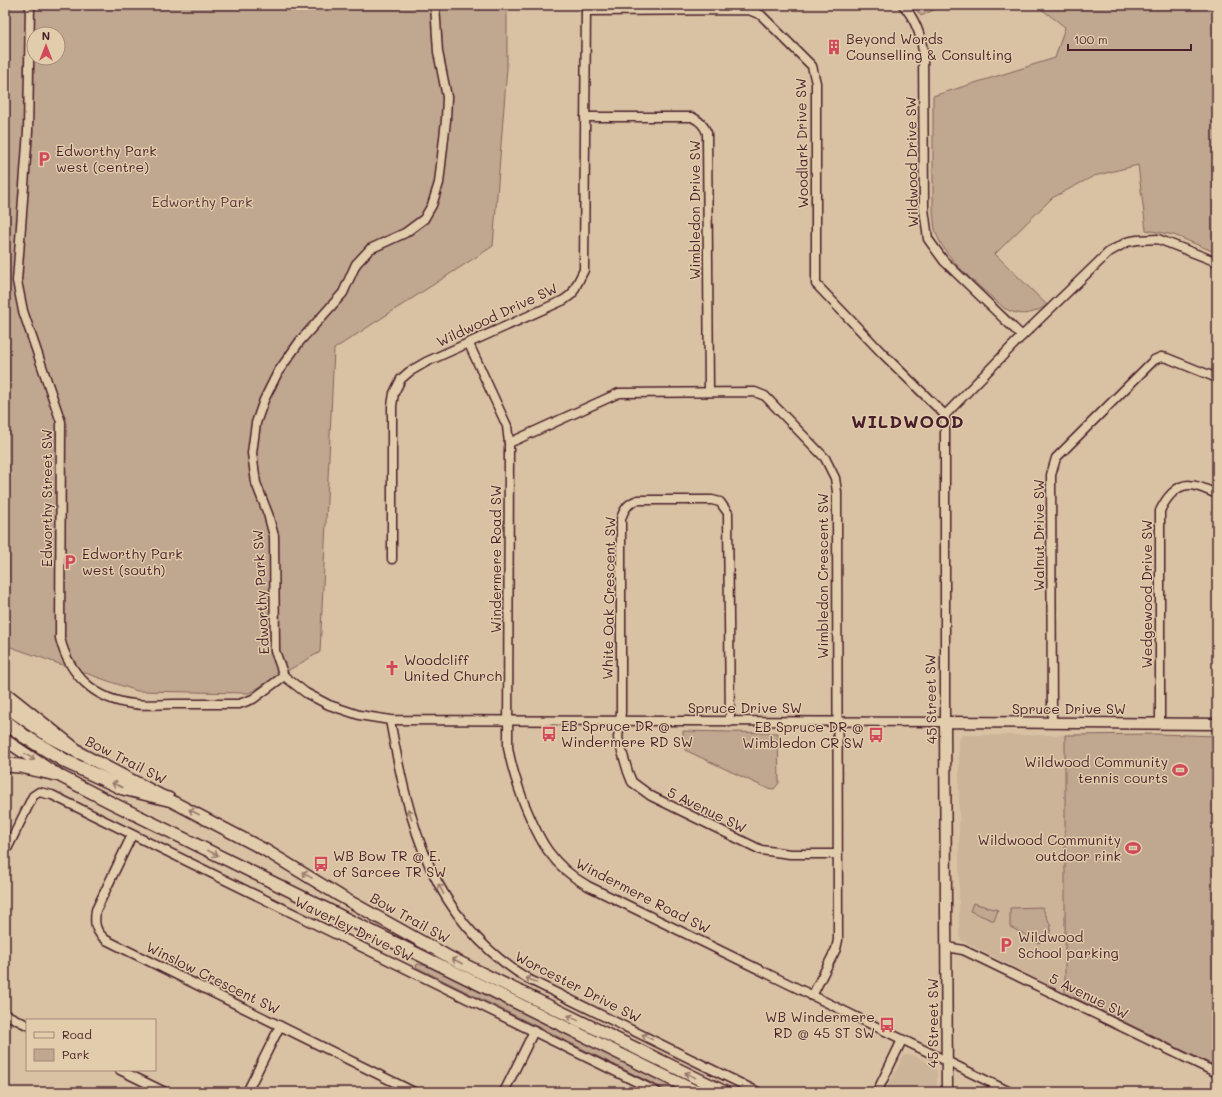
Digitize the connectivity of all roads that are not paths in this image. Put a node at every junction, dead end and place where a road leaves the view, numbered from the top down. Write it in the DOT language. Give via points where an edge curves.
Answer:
graph roads {
  1 [pos="30,5"];
  2 [pos="436,5"];
  3 [pos="902,5"];
  4 [pos="586,8"];
  5 [pos="585,117"];
  6 [pos="1217,262"];
  7 [pos="1022,336"];
  8 [pos="469,344"];
  9 [pos="1217,378"];
  10 [pos="709,392"];
  11 [pos="945,415"];
  12 [pos="509,443"];
  13 [pos="1217,494"];
  14 [pos="392,559"];
  15 [pos="284,676"];
  16 [pos="5,694"];
  17 [pos="5,706"];
  18 [pos="390,720"];
  19 [pos="508,720"];
  20 [pos="5,721"];
  21 [pos="620,721"];
  22 [pos="730,722"];
  23 [pos="836,722"];
  24 [pos="945,722"];
  25 [pos="1052,723"];
  26 [pos="1160,723"];
  27 [pos="1217,724"];
  28 [pos="5,740"];
  29 [pos="78,752"];
  30 [pos="5,765"];
  31 [pos="56,774"];
  32 [pos="168,799"];
  33 [pos="132,835"];
  34 [pos="5,853"];
  35 [pos="837,854"];
  36 [pos="340,896"];
  37 [pos="328,909"];
  38 [pos="947,947"];
  39 [pos="812,996"];
  40 [pos="5,1014"];
  41 [pos="26,1024"];
  42 [pos="280,1026"];
  43 [pos="534,1031"];
  44 [pos="902,1040"];
  45 [pos="947,1061"];
  46 [pos="122,1071"];
  47 [pos="1217,1073"];
  48 [pos="877,1090"];
  49 [pos="165,1092"];
  50 [pos="247,1092"];
  51 [pos="414,1092"];
  52 [pos="504,1092"];
  53 [pos="656,1092"];
  54 [pos="697,1092"];
  55 [pos="725,1092"];
  56 [pos="758,1092"];
  57 [pos="947,1092"];
  58 [pos="1010,1092"];
  1 -- 15 [label="street, Edworthy Street SW" via="28,130 17,281 23,311 61,422 60,638 67,662 93,689 106,697 134,704 239,704 253,699"];
  2 -- 15 [label="street, Edworthy Park SW" via="438,52 447,97 439,183 432,205 424,219 405,233 370,249 356,264 343,292 305,335 278,372 256,423 252,453 256,483 274,536 275,650"];
  3 -- 7 [label="street, Wildwood Drive SW" via="914,20 923,52 924,209 928,239 944,261"];
  4 -- 5 [label="street, Wildwood Drive SW"];
  4 -- 11 [label="street, Woodlark Drive SW" via="749,10 761,15 812,66 816,83 816,284"];
  5 -- 8 [label="street, Wildwood Drive SW" via="585,254 584,270 579,283 572,294 564,300"];
  5 -- 10 [label="street, Wimbledon Drive SW" via="692,118 701,122 706,129"];
  6 -- 7 [label="street" via="1158,239 1127,242 1109,252"];
  7 -- 11 [label="street"];
  8 -- 12 [label="street, Windermere Road SW" via="507,426"];
  8 -- 14 [label="street, Wildwood Drive SW" via="409,372 401,379 394,393"];
  9 -- 25 [label="street, Walnut Drive SW" via="1167,358 1154,360 1056,458 1052,475"];
  10 -- 12 [label="street, Wimbledon Crescent SW" via="619,393"];
  10 -- 23 [label="street, Wimbledon Crescent SW" via="755,392 764,396 830,465 837,492"];
  11 -- 24 [label="street, 45 Street SW"];
  12 -- 19 [label="street, Windermere Road SW"];
  13 -- 26 [label="street, Wedgewood Drive SW" via="1185,485 1172,493 1160,511"];
  15 -- 18 [label="street, Spruce Drive SW" via="306,693 328,705 359,715"];
  16 -- 29 [label="highway"];
  17 -- 29 [label="main road, Bow Trail SW" via="34,728"];
  18 -- 19 [label="street, Spruce Drive SW"];
  56 -- 18 [label="street, Worcester Drive SW, one-way" via="530,980 507,966 471,933 447,901 433,874 408,807"];
  19 -- 21 [label="street, Spruce Drive SW"];
  19 -- 39 [label="street, Windermere Road SW" via="508,747 514,776 539,838 564,870 588,886"];
  32 -- 20 [label="highway, one-way" via="123,788 74,765 24,736"];
  21 -- 22 [label="street, Spruce Drive SW"];
  21 -- 22 [label="street, White Oak Crescent SW" via="623,510 638,500 712,500 724,506 729,519"];
  21 -- 35 [label="street, 5 Avenue SW" via="618,738 632,782 651,796 761,850 790,854"];
  22 -- 23 [label="street, Spruce Drive SW"];
  23 -- 24 [label="street, Spruce Drive SW"];
  23 -- 35 [label="street, Wimbledon Crescent SW"];
  24 -- 25 [label="street, Spruce Drive SW"];
  24 -- 38 [label="street, 45 Street SW"];
  25 -- 26 [label="street, Spruce Drive SW"];
  26 -- 27 [label="street, Spruce Drive SW"];
  28 -- 31 [label="main road, Bow Trail SW, one-way"];
  29 -- 32 [label="main road, Bow Trail SW"];
  30 -- 31 [label="highway"];
  31 -- 37 [label="main road, Bow Trail SW, one-way"];
  36 -- 32 [label="main road, Bow Trail SW, one-way" via="265,850"];
  33 -- 34 [label="street, Waverley Drive SW" via="52,795 39,792 29,802"];
  33 -- 42 [label="street, Winslow Crescent SW" via="96,910 94,920 98,933 106,940"];
  33 -- 43 [label="street, Waverley Drive SW"];
  35 -- 39 [label="street, Wimbledon Crescent SW" via="838,940"];
  36 -- 37 [label="main road" via="339,905"];
  55 -- 36 [label="main road, Bow Trail SW, one-way" via="451,958"];
  37 -- 54 [label="main road, Bow Trail SW"];
  38 -- 45 [label="street, 45 Street SW"];
  38 -- 47 [label="street, 5 Avenue SW" via="963,950"];
  39 -- 44 [label="street, Windermere Road SW"];
  40 -- 41 [label="street"];
  42 -- 50 [label="street"];
  42 -- 51 [label="street, Winslow Crescent SW"];
  43 -- 52 [label="street"];
  43 -- 53 [label="street, Waverley Drive SW"];
  44 -- 45 [label="street, Windermere Road SW"];
  44 -- 48 [label="street"];
  45 -- 57 [label="street, 45 Street SW"];
  45 -- 58 [label="street, Windermere Road SW"];
  46 -- 49 [label="street"];
}
